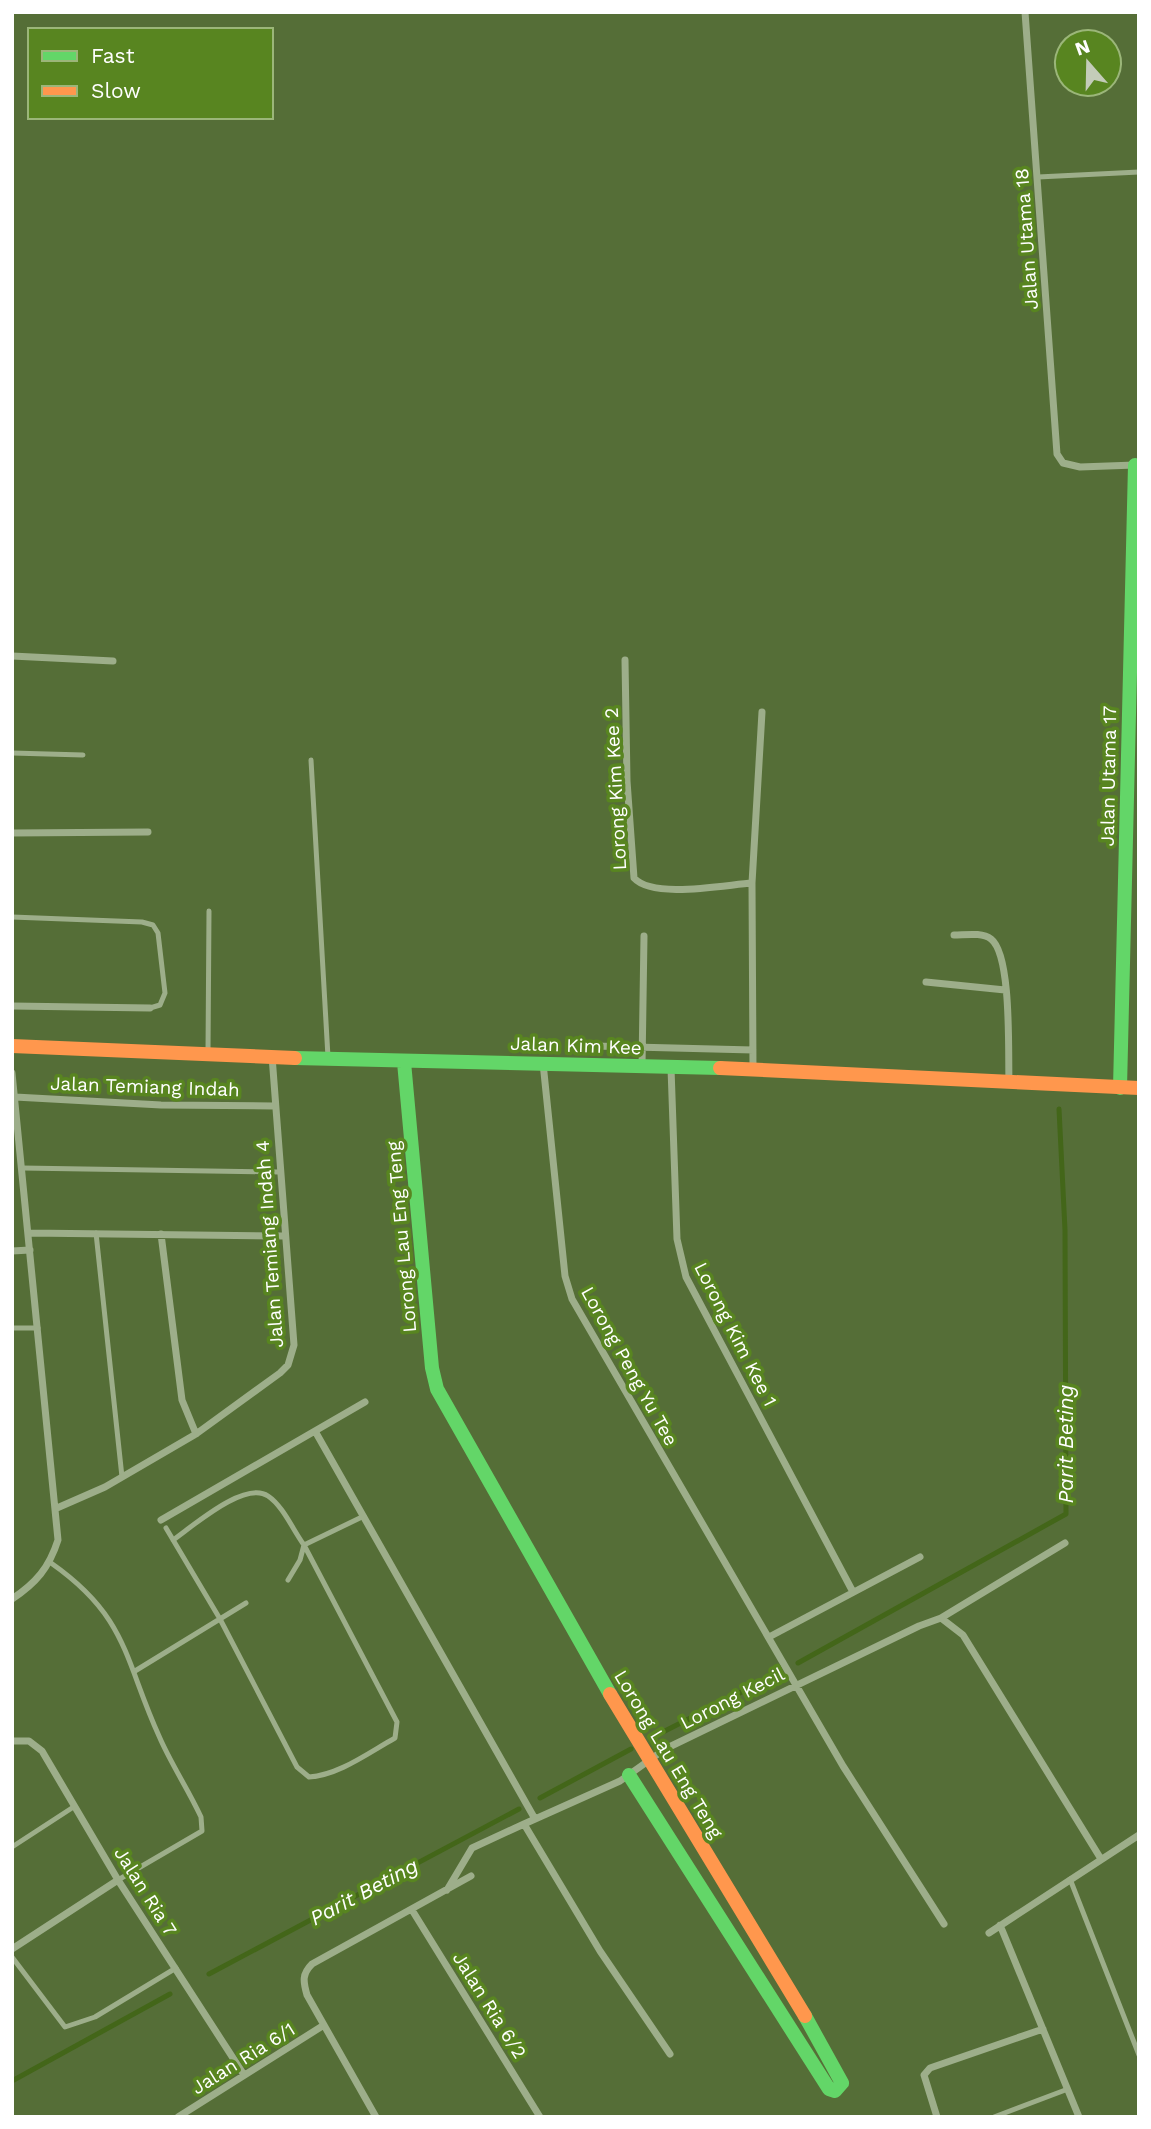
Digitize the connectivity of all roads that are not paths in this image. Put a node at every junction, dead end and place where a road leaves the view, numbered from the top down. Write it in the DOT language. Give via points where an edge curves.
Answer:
graph roads {
  1 [pos="1025,12"];
  2 [pos="1139,172"];
  3 [pos="1038,177"];
  4 [pos="1137,465"];
  5 [pos="12,656"];
  6 [pos="625,660"];
  7 [pos="113,661"];
  8 [pos="762,712"];
  9 [pos="12,753"];
  10 [pos="83,755"];
  11 [pos="311,760"];
  12 [pos="148,832"];
  13 [pos="12,833"];
  14 [pos="752,883"];
  15 [pos="209,911"];
  16 [pos="12,917"];
  17 [pos="954,934"];
  18 [pos="643,936"];
  19 [pos="926,982"];
  20 [pos="1005,990"];
  21 [pos="12,1006"];
  22 [pos="150,1008"];
  23 [pos="12,1046"];
  24 [pos="594,1046"];
  25 [pos="642,1046"];
  26 [pos="753,1050"];
  27 [pos="208,1053"];
  28 [pos="272,1056"];
  29 [pos="328,1058"];
  30 [pos="404,1062"];
  31 [pos="543,1063"];
  32 [pos="642,1066"];
  33 [pos="671,1067"];
  34 [pos="753,1069"];
  35 [pos="12,1073"];
  36 [pos="1009,1083"];
  37 [pos="1120,1088"];
  38 [pos="1139,1088"];
  39 [pos="15,1097"];
  40 [pos="274,1106"];
  41 [pos="22,1168"];
  42 [pos="279,1172"];
  43 [pos="29,1233"];
  44 [pos="96,1233"];
  45 [pos="161,1234"];
  46 [pos="284,1236"];
  47 [pos="30,1250"];
  48 [pos="12,1251"];
  49 [pos="12,1328"];
  50 [pos="38,1328"];
  51 [pos="365,1402"];
  52 [pos="315,1431"];
  53 [pos="196,1434"];
  54 [pos="121,1477"];
  55 [pos="57,1508"];
  56 [pos="364,1516"];
  57 [pos="161,1520"];
  58 [pos="166,1528"];
  59 [pos="173,1539"];
  60 [pos="1065,1543"];
  61 [pos="304,1545"];
  62 [pos="920,1557"];
  63 [pos="51,1563"];
  64 [pos="288,1580"];
  65 [pos="853,1592"];
  66 [pos="12,1599"];
  67 [pos="246,1603"];
  68 [pos="941,1618"];
  69 [pos="220,1619"];
  70 [pos="769,1637"];
  71 [pos="135,1671"];
  72 [pos="796,1683"];
  73 [pos="12,1741"];
  74 [pos="646,1756"];
  75 [pos="629,1775"];
  76 [pos="75,1806"];
  77 [pos="535,1819"];
  78 [pos="524,1824"];
  79 [pos="1139,1835"];
  80 [pos="12,1846"];
  81 [pos="1101,1859"];
  82 [pos="471,1875"];
  83 [pos="1070,1879"];
  84 [pos="118,1880"];
  85 [pos="446,1890"];
  86 [pos="412,1910"];
  87 [pos="944,1924"];
  88 [pos="1000,1925"];
  89 [pos="989,1933"];
  90 [pos="12,1949"];
  91 [pos="12,1956"];
  92 [pos="178,1972"];
  93 [pos="324,2025"];
  94 [pos="1044,2029"];
  95 [pos="670,2054"];
  96 [pos="1139,2054"];
  97 [pos="244,2075"];
  98 [pos="1068,2089"];
  99 [pos="178,2117"];
  100 [pos="376,2117"];
  101 [pos="540,2117"];
  102 [pos="937,2117"];
  103 [pos="994,2117"];
  104 [pos="1079,2117"];
  1 -- 3 [label="street, Jalan Utama 18"];
  2 -- 3 [label="lane"];
  3 -- 4 [label="street, Jalan Utama 18" via="1054,440 1063,463 1080,467"];
  4 -- 37 [label="street, Jalan Utama 17"];
  5 -- 7 [label="street"];
  6 -- 14 [label="street, Lorong Kim Kee 2" via="634,878 657,890"];
  8 -- 14 [label="street"];
  9 -- 10 [label="lane"];
  11 -- 29 [label="lane"];
  12 -- 13 [label="street"];
  14 -- 26 [label="street"];
  15 -- 27 [label="lane"];
  16 -- 22 [label="lane" via="153,925 158,933 165,993 160,1005"];
  17 -- 20 [label="street" via="985,936 998,946"];
  18 -- 25 [label="street"];
  19 -- 20 [label="street"];
  20 -- 36 [label="street"];
  21 -- 22 [label="street"];
  23 -- 27 [label="street, Jalan Kim Kee"];
  24 -- 25 [label="street"];
  25 -- 26 [label="street"];
  25 -- 32 [label="street"];
  26 -- 34 [label="street"];
  27 -- 28 [label="street, Jalan Kim Kee"];
  28 -- 29 [label="street, Jalan Kim Kee"];
  28 -- 40 [label="street, Jalan Temiang Indah 4"];
  29 -- 30 [label="street, Jalan Kim Kee"];
  30 -- 31 [label="street, Jalan Kim Kee"];
  30 -- 74 [label="street, Lorong Lau Eng Teng" via="437,1389"];
  31 -- 32 [label="street, Jalan Kim Kee"];
  31 -- 70 [label="street, Lorong Peng Yu Tee" via="565,1276 572,1300"];
  32 -- 33 [label="street, Jalan Kim Kee"];
  33 -- 34 [label="street, Jalan Kim Kee"];
  33 -- 65 [label="street, Lorong Kim Kee 1" via="677,1239 687,1277"];
  34 -- 36 [label="street, Jalan Kim Kee"];
  35 -- 39 [label="street"];
  36 -- 37 [label="street, Jalan Kim Kee"];
  37 -- 38 [label="street, Jalan Kim Kee"];
  39 -- 40 [label="street, Jalan Temiang Indah"];
  39 -- 41 [label="street"];
  40 -- 42 [label="street, Jalan Temiang Indah 4"];
  41 -- 42 [label="lane"];
  41 -- 43 [label="street"];
  42 -- 46 [label="street, Jalan Temiang Indah 4"];
  43 -- 44 [label="street"];
  43 -- 47 [label="street"];
  44 -- 45 [label="street"];
  44 -- 54 [label="lane"];
  45 -- 46 [label="street"];
  45 -- 53 [label="street" via="182,1400"];
  46 -- 53 [label="street, Jalan Temiang Indah 4" via="293,1356 280,1373"];
  47 -- 48 [label="street"];
  47 -- 50 [label="street"];
  49 -- 50 [label="lane"];
  50 -- 55 [label="street"];
  51 -- 52 [label="street"];
  52 -- 56 [label="street"];
  52 -- 57 [label="street"];
  53 -- 54 [label="street, Jalan Temiang Indah 4"];
  54 -- 55 [label="street, Jalan Temiang Indah 4"];
  55 -- 63 [label="street" via="58,1540"];
  56 -- 61 [label="lane"];
  56 -- 77 [label="street"];
  58 -- 59 [label="lane"];
  59 -- 61 [label="lane" via="251,1491 268,1495"];
  59 -- 69 [label="lane"];
  60 -- 68 [label="street, Lorong Kecil"];
  61 -- 64 [label="lane"];
  61 -- 69 [label="lane" via="397,1722 394,1738 346,1765 309,1777 297,1766"];
  62 -- 65 [label="street"];
  63 -- 66 [label="street" via="35,1583"];
  63 -- 71 [label="lane" via="112,1620"];
  65 -- 70 [label="street"];
  67 -- 69 [label="lane"];
  68 -- 72 [label="street, Lorong Kecil"];
  68 -- 81 [label="street" via="963,1635"];
  69 -- 71 [label="lane"];
  70 -- 72 [label="street, Lorong Peng Yu Tee"];
  71 -- 84 [label="lane" via="160,1738 201,1817 202,1831"];
  72 -- 74 [label="street, Lorong Kecil"];
  72 -- 87 [label="street, Lorong Peng Yu Tee"];
  73 -- 76 [label="street, Jalan Ria 7" via="29,1741 42,1751"];
  74 -- 75 [label="street, Lorong Kecil"];
  74 -- 75 [label="street, Lorong Lau Eng Teng" via="825,2049 841,2088 829,2089"];
  75 -- 77 [label="street, Lorong Kecil"];
  76 -- 80 [label="lane"];
  76 -- 84 [label="street, Jalan Ria 7"];
  77 -- 78 [label="street, Lorong Kecil"];
  78 -- 85 [label="street, Lorong Kecil" via="472,1848"];
  78 -- 95 [label="street" via="600,1951"];
  79 -- 81 [label="street"];
  81 -- 83 [label="street"];
  82 -- 85 [label="street"];
  83 -- 88 [label="street"];
  83 -- 96 [label="lane"];
  84 -- 90 [label="street"];
  84 -- 92 [label="street, Jalan Ria 7"];
  85 -- 86 [label="street"];
  86 -- 93 [label="street, Jalan Ria 6/1" via="305,1971 303,1981"];
  86 -- 101 [label="street, Jalan Ria 6/2"];
  88 -- 89 [label="street"];
  88 -- 94 [label="street"];
  91 -- 92 [label="lane" via="65,2027 95,2017"];
  92 -- 97 [label="street, Jalan Ria 7"];
  93 -- 97 [label="street, Jalan Ria 6/1"];
  93 -- 100 [label="street, Jalan Ria 6/1"];
  94 -- 98 [label="street"];
  94 -- 102 [label="street" via="930,2068 925,2083"];
  97 -- 99 [label="street, Jalan Ria 6/1"];
  98 -- 103 [label="lane"];
  98 -- 104 [label="street"];
}
